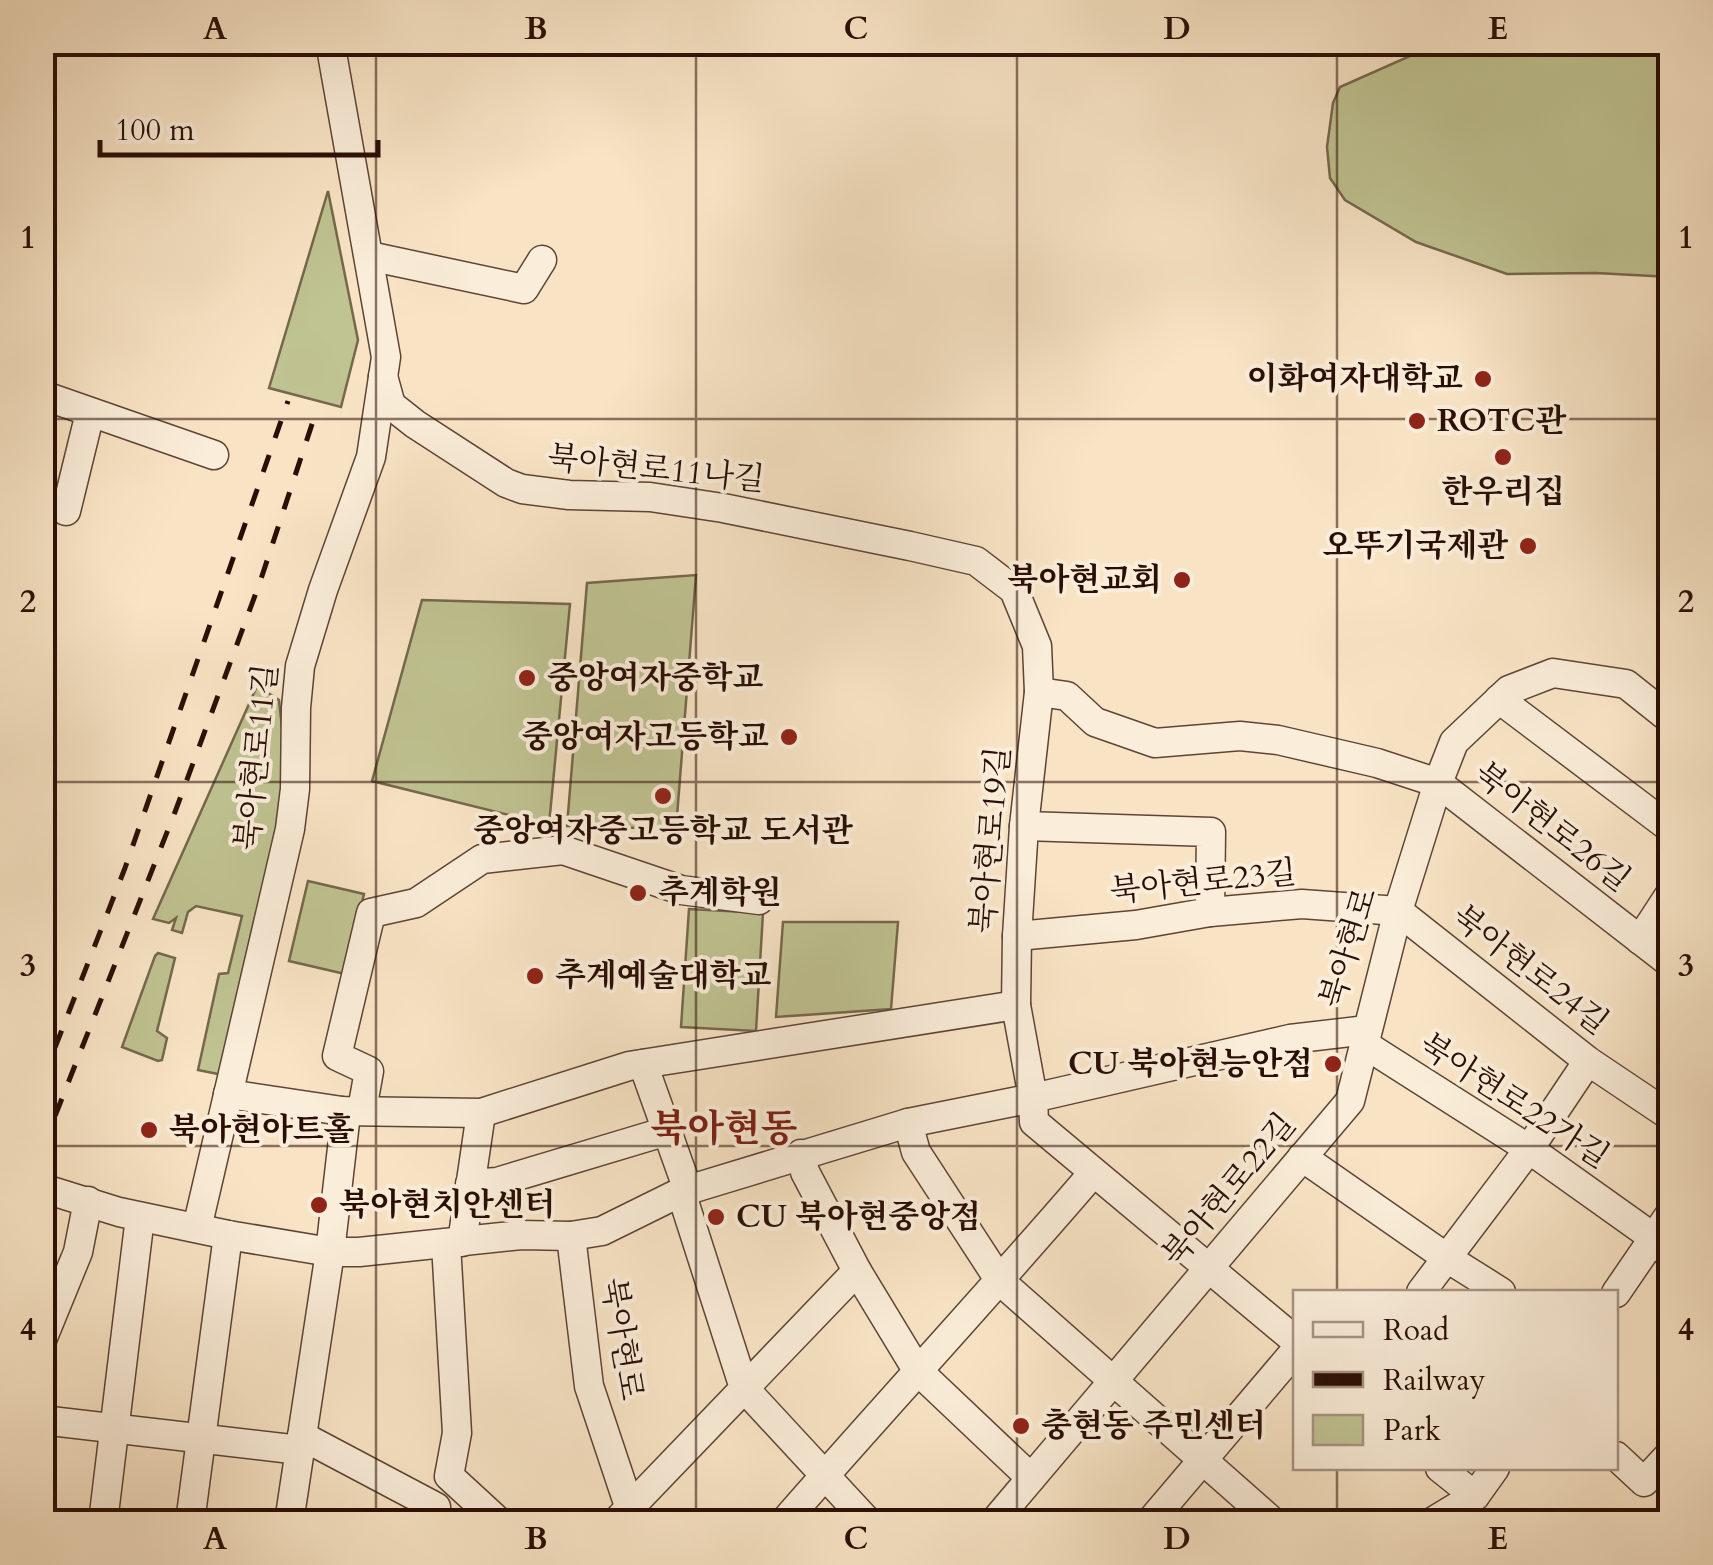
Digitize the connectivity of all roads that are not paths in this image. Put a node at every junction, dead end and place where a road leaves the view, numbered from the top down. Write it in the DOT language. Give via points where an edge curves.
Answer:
graph roads {
  1 [pos="330,42"];
  2 [pos="542,260"];
  3 [pos="372,267"];
  4 [pos="385,366"];
  5 [pos="42,396"];
  6 [pos="90,413"];
  7 [pos="214,455"];
  8 [pos="66,511"];
  9 [pos="1014,590"];
  10 [pos="1039,692"];
  11 [pos="1499,699"];
  12 [pos="1670,719"];
  13 [pos="1438,783"];
  14 [pos="1024,826"];
  15 [pos="1670,828"];
  16 [pos="1670,894"];
  17 [pos="759,900"];
  18 [pos="1398,911"];
  19 [pos="1210,912"];
  20 [pos="1017,936"];
  21 [pos="1640,940"];
  22 [pos="1670,963"];
  23 [pos="1016,1004"];
  24 [pos="1365,1037"];
  25 [pos="1588,1061"];
  26 [pos="643,1064"];
  27 [pos="228,1094"];
  28 [pos="1034,1098"];
  29 [pos="352,1111"];
  30 [pos="480,1113"];
  31 [pos="1670,1116"];
  32 [pos="908,1123"];
  33 [pos="667,1131"];
  34 [pos="1530,1149"];
  35 [pos="801,1154"];
  36 [pos="1302,1157"];
  37 [pos="1092,1173"];
  38 [pos="470,1184"];
  39 [pos="42,1188"];
  40 [pos="684,1191"];
  41 [pos="88,1201"];
  42 [pos="1670,1214"];
  43 [pos="140,1217"];
  44 [pos="198,1228"];
  45 [pos="228,1235"];
  46 [pos="572,1236"];
  47 [pos="454,1243"];
  48 [pos="1662,1247"];
  49 [pos="330,1252"];
  50 [pos="1447,1258"];
  51 [pos="1210,1268"];
  52 [pos="857,1271"];
  53 [pos="1000,1281"];
  54 [pos="1423,1290"];
  55 [pos="1498,1290"];
  56 [pos="1618,1292"];
  57 [pos="1293,1338"];
  58 [pos="42,1340"];
  59 [pos="1293,1354"];
  60 [pos="918,1370"];
  61 [pos="1114,1380"];
  62 [pos="744,1388"];
  63 [pos="42,1420"];
  64 [pos="115,1427"];
  65 [pos="202,1439"];
  66 [pos="301,1443"];
  67 [pos="1670,1454"];
  68 [pos="1618,1458"];
  69 [pos="1204,1459"];
  70 [pos="1442,1470"];
  71 [pos="1494,1470"];
  72 [pos="450,1476"];
  73 [pos="825,1476"];
  74 [pos="1032,1478"];
  75 [pos="1475,1496"];
  76 [pos="438,1515"];
  77 [pos="623,1516"];
  78 [pos="103,1522"];
  79 [pos="190,1522"];
  80 [pos="288,1522"];
  81 [pos="499,1522"];
  82 [pos="784,1522"];
  83 [pos="868,1522"];
  84 [pos="994,1522"];
  85 [pos="1150,1522"];
  86 [pos="1273,1522"];
  87 [pos="1432,1522"];
  1 -- 3 [label="street"];
  2 -- 3 [label="street" via="524,289"];
  3 -- 4 [label="street"];
  4 -- 9 [label="street, 북아현로11나길" via="392,405 522,489 650,497 785,520 976,561"];
  4 -- 27 [label="street, 북아현로11길" via="372,456 300,666 290,829"];
  5 -- 6 [label="street"];
  6 -- 7 [label="street"];
  6 -- 8 [label="street"];
  9 -- 10 [label="street, 북아현로19길" via="1037,646"];
  10 -- 13 [label="street, 북아현로26길" via="1067,696 1095,722 1155,743 1278,740"];
  10 -- 14 [label="street, 북아현로19길"];
  11 -- 12 [label="street, 북아현로" via="1553,673 1626,684"];
  11 -- 13 [label="street, 북아현로" via="1454,742"];
  11 -- 15 [label="street"];
  13 -- 18 [label="street, 북아현로"];
  13 -- 21 [label="street, 북아현로26길"];
  14 -- 19 [label="street" via="1211,832"];
  14 -- 20 [label="street, 북아현로19길"];
  16 -- 21 [label="street"];
  17 -- 29 [label="street" via="681,890 563,850 482,858 416,903 371,913 337,1056 369,1071"];
  18 -- 19 [label="street, 북아현로23길" via="1302,904"];
  18 -- 24 [label="street, 북아현로"];
  18 -- 25 [label="street, 북아현로24길"];
  19 -- 20 [label="street, 북아현로23길"];
  20 -- 23 [label="street, 북아현로19길"];
  21 -- 22 [label="street, 북아현로26길"];
  23 -- 26 [label="street"];
  23 -- 28 [label="street, 북아현로19길"];
  24 -- 28 [label="street, 북아현로" via="1290,1039"];
  24 -- 34 [label="street, 북아현로22가길"];
  24 -- 36 [label="street, 북아현로22길" via="1350,1101"];
  25 -- 31 [label="street, 북아현로24길"];
  25 -- 34 [label="street"];
  26 -- 30 [label="street"];
  26 -- 33 [label="street"];
  27 -- 29 [label="street"];
  27 -- 44 [label="street, 북아현로11길"];
  28 -- 32 [label="street, 북아현로"];
  28 -- 37 [label="street" via="1034,1122"];
  29 -- 30 [label="street"];
  29 -- 49 [label="street"];
  30 -- 38 [label="street"];
  32 -- 35 [label="street, 북아현로"];
  32 -- 53 [label="street" via="916,1152"];
  33 -- 38 [label="street"];
  33 -- 40 [label="street"];
  34 -- 48 [label="street, 북아현로22가길"];
  34 -- 50 [label="street"];
  35 -- 40 [label="street, 북아현로"];
  35 -- 52 [label="street"];
  36 -- 50 [label="street"];
  36 -- 51 [label="street, 북아현로22길"];
  37 -- 51 [label="street"];
  37 -- 53 [label="street"];
  38 -- 47 [label="street"];
  39 -- 41 [label="street, 북아현로"];
  40 -- 46 [label="street, 북아현로" via="602,1231"];
  40 -- 62 [label="street"];
  41 -- 43 [label="street, 북아현로"];
  41 -- 58 [label="street" via="78,1252"];
  42 -- 48 [label="street"];
  43 -- 44 [label="street, 북아현로"];
  43 -- 64 [label="street"];
  44 -- 45 [label="street, 북아현로"];
  45 -- 49 [label="street, 북아현로"];
  45 -- 65 [label="street"];
  46 -- 47 [label="street, 북아현로"];
  46 -- 77 [label="street, 북아현로" via="589,1386"];
  47 -- 49 [label="street, 북아현로"];
  47 -- 72 [label="street" via="456,1433"];
  48 -- 56 [label="street"];
  49 -- 66 [label="street"];
  50 -- 54 [label="street"];
  50 -- 55 [label="street"];
  51 -- 57 [label="street"];
  51 -- 61 [label="street, 북아현로22길"];
  52 -- 60 [label="street"];
  52 -- 62 [label="street"];
  53 -- 60 [label="street"];
  53 -- 61 [label="street"];
  59 -- 69 [label="street"];
  60 -- 73 [label="street"];
  60 -- 74 [label="street"];
  61 -- 69 [label="street"];
  61 -- 74 [label="street, 북아현로22길"];
  62 -- 73 [label="street"];
  62 -- 77 [label="street"];
  63 -- 64 [label="street"];
  64 -- 65 [label="street"];
  64 -- 78 [label="street"];
  65 -- 66 [label="street"];
  65 -- 79 [label="street"];
  66 -- 76 [label="street"];
  66 -- 80 [label="street"];
  67 -- 68 [label="street" via="1644,1482"];
  69 -- 85 [label="street"];
  69 -- 86 [label="street"];
  70 -- 75 [label="street"];
  71 -- 75 [label="street"];
  72 -- 76 [label="street"];
  72 -- 81 [label="street"];
  73 -- 82 [label="street"];
  73 -- 83 [label="street"];
  74 -- 84 [label="street, 북아현로22길"];
  75 -- 87 [label="street"];
}
